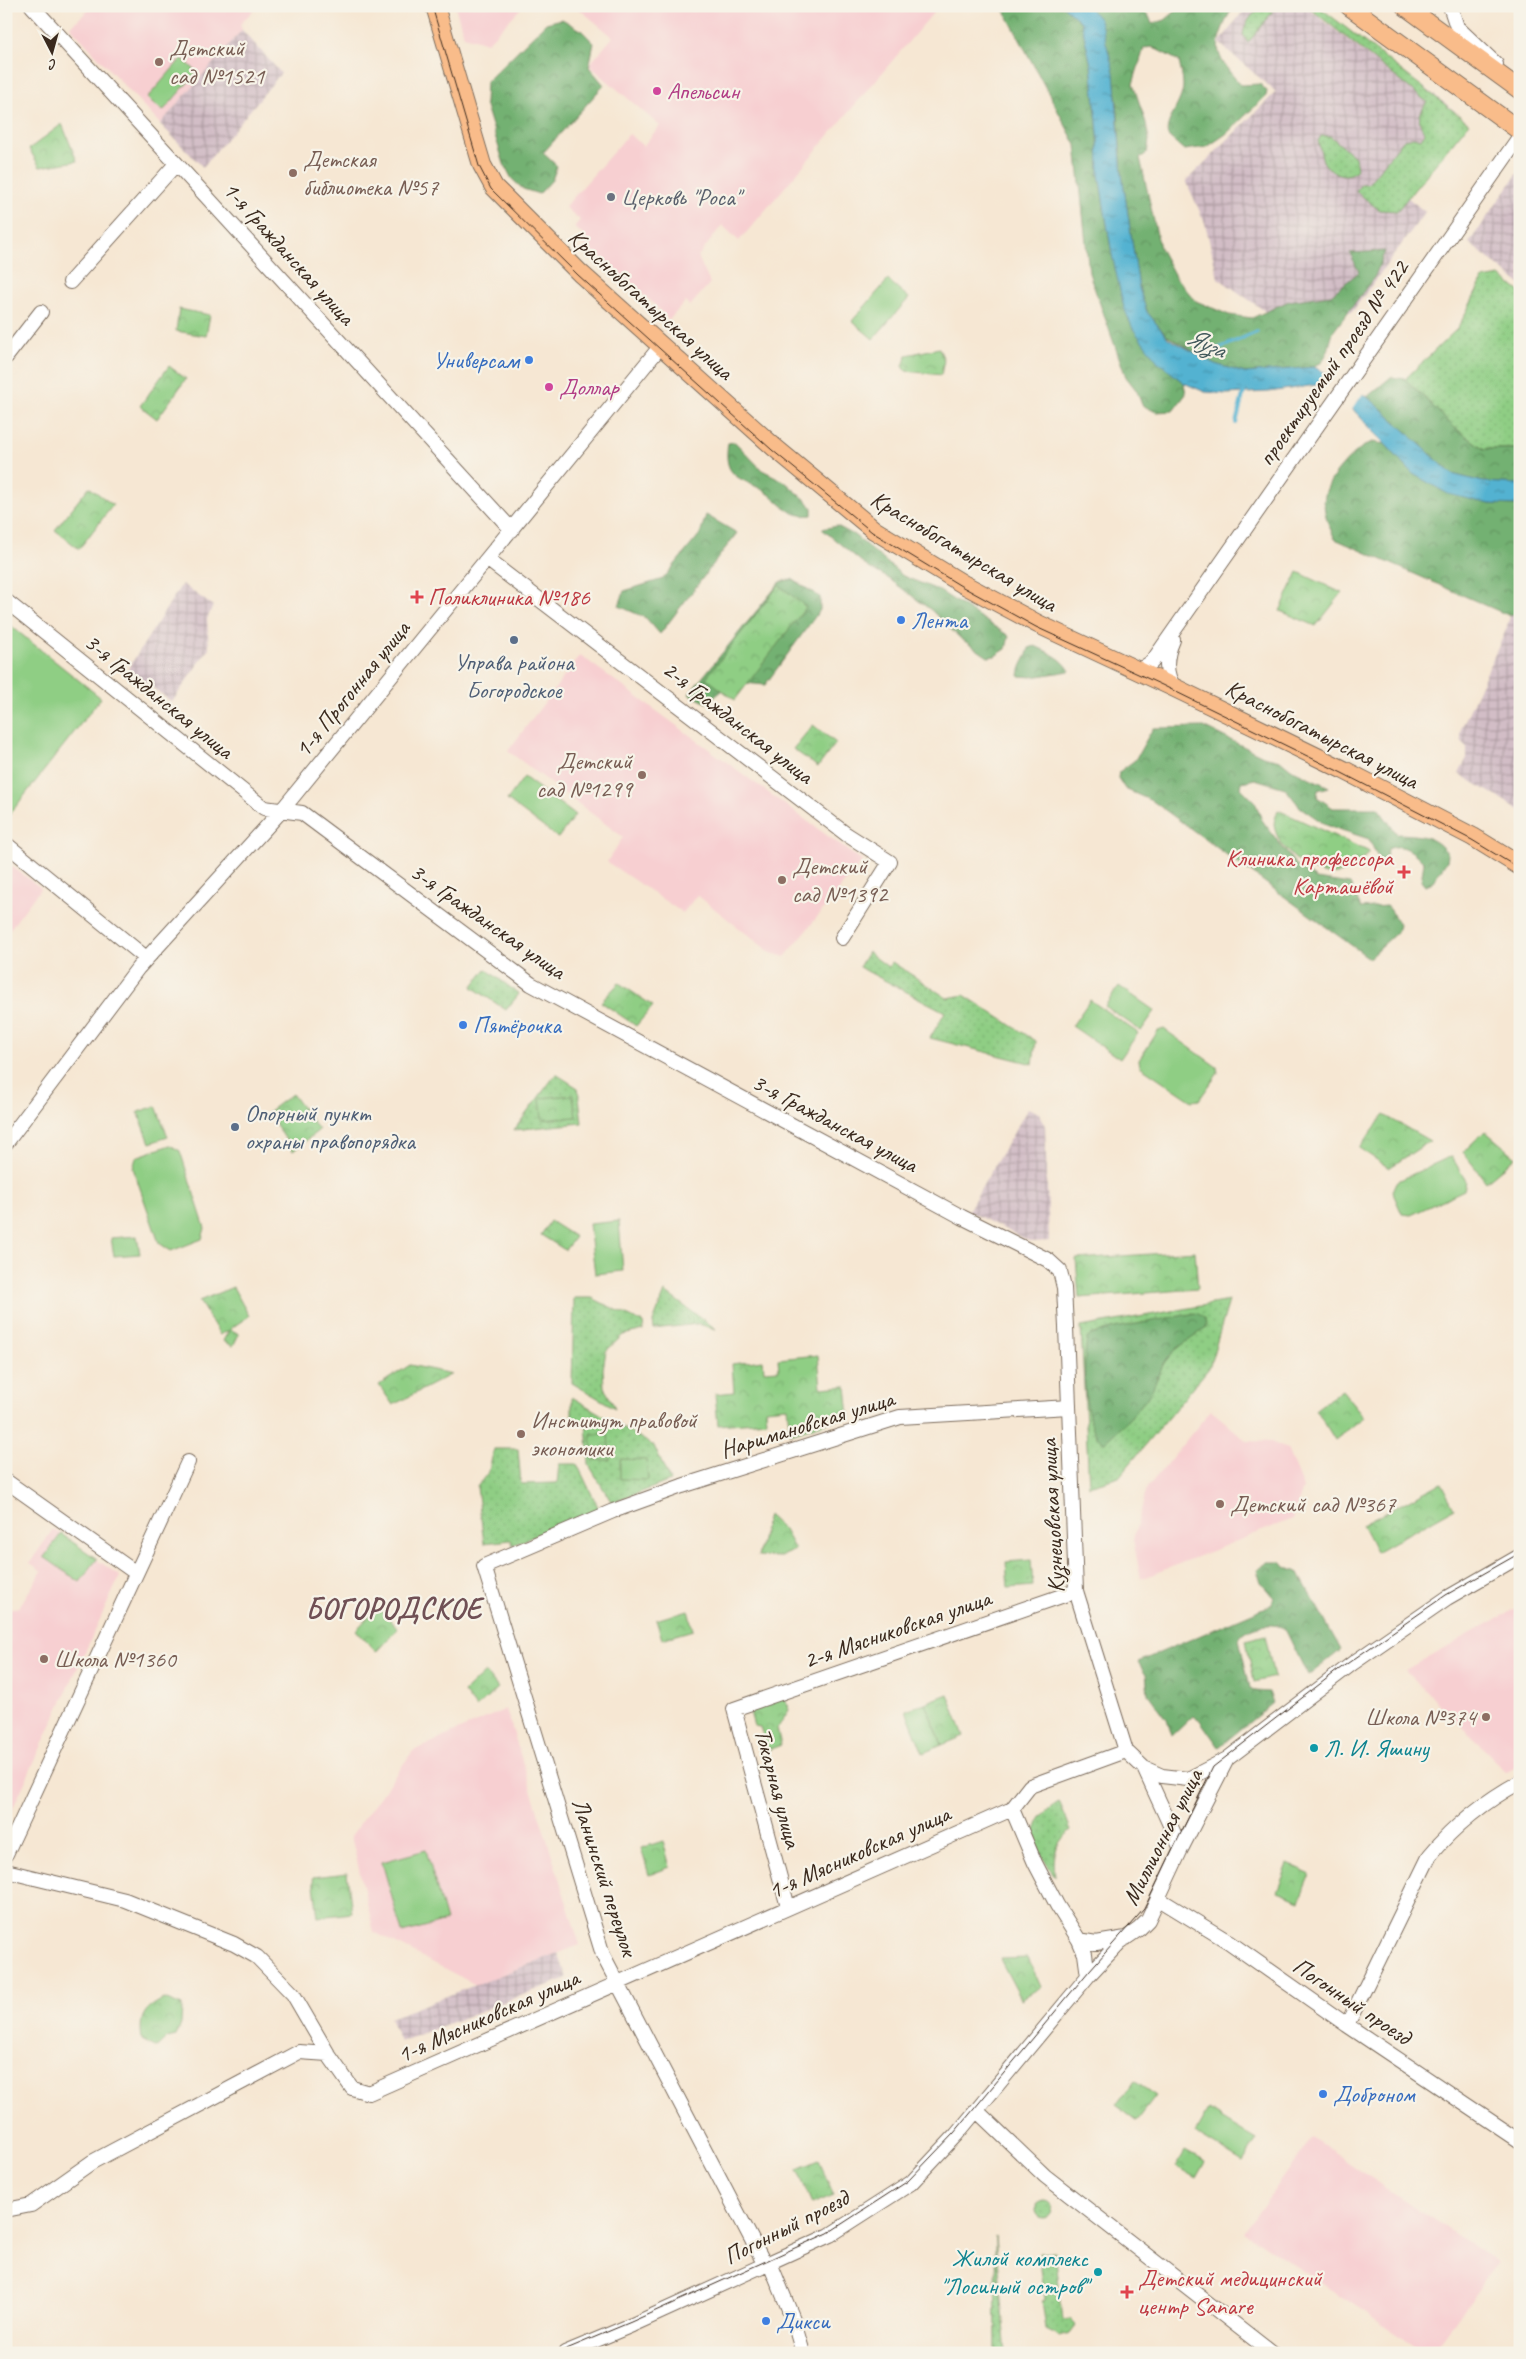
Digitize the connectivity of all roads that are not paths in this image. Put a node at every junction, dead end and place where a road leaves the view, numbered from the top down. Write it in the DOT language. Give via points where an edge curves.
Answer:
graph roads {
  1 [pos="32,6"];
  2 [pos="436,6"];
  3 [pos="1349,6"];
  4 [pos="1405,6"];
  5 [pos="1450,6"];
  6 [pos="1520,89"];
  7 [pos="1520,131"];
  8 [pos="1520,136"];
  9 [pos="176,164"];
  10 [pos="70,282"];
  11 [pos="41,312"];
  12 [pos="660,347"];
  13 [pos="6,357"];
  14 [pos="512,530"];
  15 [pos="488,560"];
  16 [pos="6,601"];
  17 [pos="1183,617"];
  18 [pos="1136,670"];
  19 [pos="1175,688"];
  20 [pos="282,810"];
  21 [pos="6,844"];
  22 [pos="1520,866"];
  23 [pos="842,938"];
  24 [pos="146,958"];
  25 [pos="6,1143"];
  26 [pos="1060,1271"];
  27 [pos="1070,1407"];
  28 [pos="188,1462"];
  29 [pos="6,1481"];
  30 [pos="1520,1556"];
  31 [pos="484,1566"];
  32 [pos="136,1573"];
  33 [pos="1076,1591"];
  34 [pos="734,1709"];
  35 [pos="1126,1751"];
  36 [pos="1227,1760"];
  37 [pos="1144,1768"];
  38 [pos="1520,1782"];
  39 [pos="1012,1809"];
  40 [pos="1181,1849"];
  41 [pos="6,1854"];
  42 [pos="6,1871"];
  43 [pos="1159,1898"];
  44 [pos="788,1907"];
  45 [pos="1127,1937"];
  46 [pos="1079,1940"];
  47 [pos="1088,1976"];
  48 [pos="619,1983"];
  49 [pos="1347,2025"];
  50 [pos="328,2054"];
  51 [pos="977,2111"];
  52 [pos="1520,2141"];
  53 [pos="6,2210"];
  54 [pos="767,2264"];
  55 [pos="565,2353"];
  56 [pos="803,2353"];
  57 [pos="1272,2353"];
  1 -- 9 [label="street, 1-я Гражданская улица"];
  2 -- 12 [label="main road, Краснобогатырская улица" via="482,165 494,188"];
  3 -- 7 [label="main road"];
  4 -- 6 [label="main road"];
  5 -- 6 [label="street" via="1457,27"];
  8 -- 17 [label="street, проектируемый проезд № 422"];
  9 -- 10 [label="street"];
  9 -- 14 [label="street, 1-я Гражданская улица"];
  11 -- 13 [label="street"];
  12 -- 14 [label="street, 1-я Прогонная улица"];
  12 -- 18 [label="main road, Краснобогатырская улица" via="874,530 963,584"];
  14 -- 15 [label="street, 1-я Прогонная улица"];
  15 -- 20 [label="street, 1-я Прогонная улица"];
  15 -- 23 [label="street, 2-я Гражданская улица" via="846,834 890,862"];
  16 -- 20 [label="street, 3-я Гражданская улица" via="264,808"];
  17 -- 18 [label="street, проектируемый проезд № 422" via="1152,662"];
  17 -- 19 [label="street, проектируемый проезд № 422" via="1168,652 1166,669"];
  18 -- 19 [label="main road, Краснобогатырская улица"];
  19 -- 22 [label="main road, Краснобогатырская улица" via="1344,770 1473,837"];
  20 -- 24 [label="street, 1-я Прогонная улица"];
  20 -- 26 [label="street, 3-я Гражданская улица" via="302,813 531,984 832,1148 1048,1260"];
  21 -- 24 [label="street"];
  24 -- 25 [label="street, 1-я Прогонная улица"];
  26 -- 27 [label="street, Кузнецовская улица" via="1064,1288"];
  27 -- 31 [label="street, Наримановская улица" via="900,1417 682,1486 613,1511"];
  27 -- 33 [label="street, Кузнецовская улица"];
  28 -- 32 [label="street"];
  29 -- 32 [label="street"];
  30 -- 36 [label="street, Миллионная улица" via="1439,1603 1319,1688"];
  31 -- 48 [label="street, Ланинский переулок" via="603,1955"];
  32 -- 41 [label="street"];
  33 -- 34 [label="street, 2-я Мясниковская улица"];
  33 -- 35 [label="street, Кузнецовская улица"];
  34 -- 44 [label="street, Токарная улица"];
  35 -- 37 [label="street, Миллионная улица"];
  35 -- 39 [label="street" via="1030,1786"];
  36 -- 37 [label="street, Миллионная улица" via="1188,1779 1162,1776"];
  36 -- 40 [label="street, Миллионная улица"];
  37 -- 40 [label="street"];
  38 -- 49 [label="street" via="1482,1805 1449,1833 1430,1856"];
  39 -- 44 [label="street, 1-я Мясниковская улица"];
  39 -- 46 [label="street" via="1035,1863"];
  40 -- 43 [label="street, Миллионная улица"];
  42 -- 50 [label="street, 1-я Мясниковская улица" via="125,1900 257,1957 287,1986"];
  43 -- 45 [label="street, Миллионная улица" via="1148,1920"];
  43 -- 49 [label="street, Погонный проезд" via="1229,1942"];
  44 -- 48 [label="street, 1-я Мясниковская улица"];
  45 -- 46 [label="street, Миллионная улица" via="1096,1943"];
  45 -- 47 [label="street, Погонный проезд"];
  46 -- 47 [label="street"];
  47 -- 51 [label="street, Погонный проезд"];
  48 -- 50 [label="street, 1-я Мясниковская улица" via="369,2093 352,2088"];
  48 -- 54 [label="street, Ланинский переулок"];
  49 -- 52 [label="street, Погонный проезд"];
  50 -- 53 [label="street" via="299,2052 92,2162 31,2205"];
  51 -- 54 [label="street, Погонный проезд" via="910,2183 830,2235"];
  51 -- 57 [label="street" via="1045,2176"];
  54 -- 55 [label="street, Погонный проезд"];
  54 -- 56 [label="street, Ланинский переулок" via="793,2319"];
}
